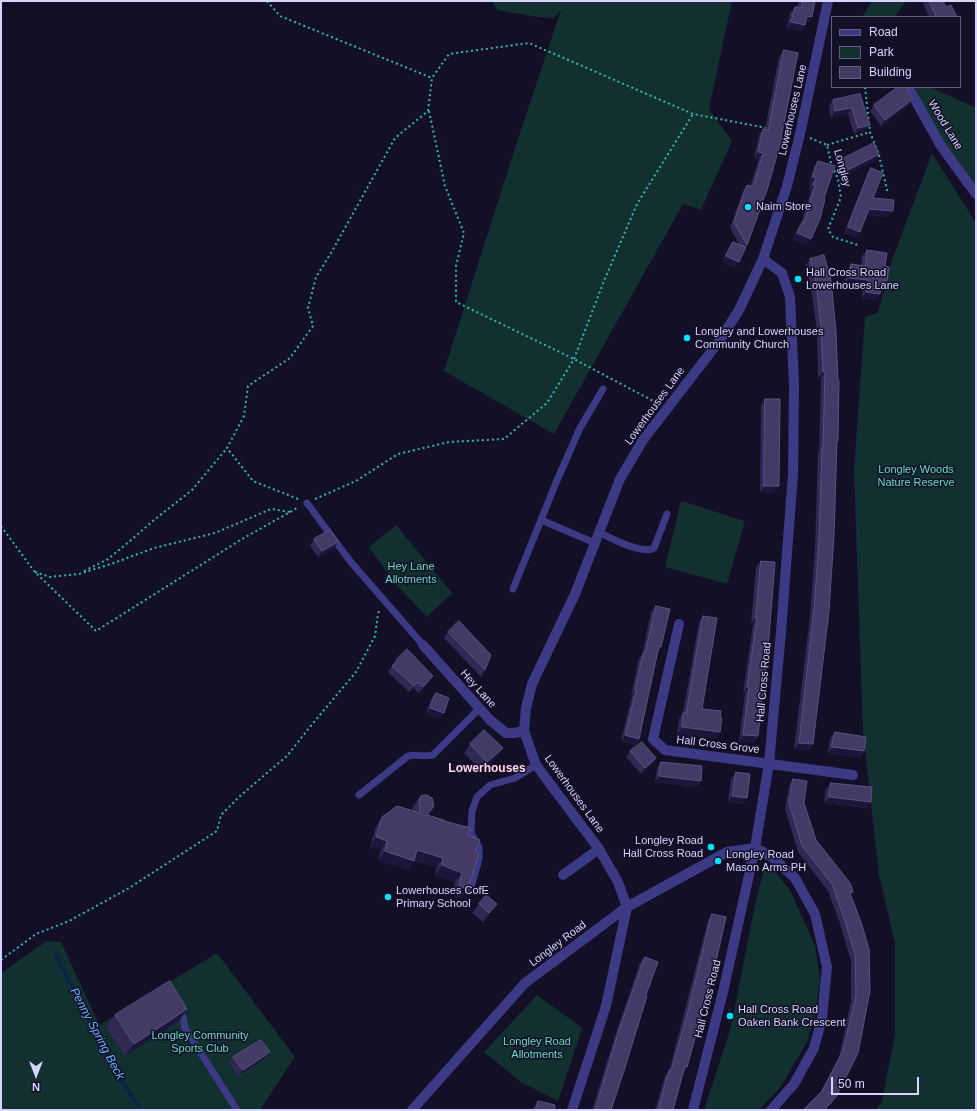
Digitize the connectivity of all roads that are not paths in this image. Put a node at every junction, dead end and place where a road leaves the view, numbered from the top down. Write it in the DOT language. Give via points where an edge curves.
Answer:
graph roads {
  1 [pos="828,1"];
  2 [pos="827,32"];
  3 [pos="909,88"];
  4 [pos="976,194"];
  5 [pos="763,259"];
  6 [pos="603,389"];
  7 [pos="307,503"];
  8 [pos="667,514"];
  9 [pos="541,520"];
  10 [pos="600,532"];
  11 [pos="595,543"];
  12 [pos="512,589"];
  13 [pos="679,624"];
  14 [pos="423,645"];
  15 [pos="479,710"];
  16 [pos="524,731"];
  17 [pos="769,763"];
  18 [pos="536,765"];
  19 [pos="854,775"];
  20 [pos="359,795"];
  21 [pos="755,848"];
  22 [pos="600,849"];
  23 [pos="563,875"];
  24 [pos="470,891"];
  25 [pos="626,907"];
  26 [pos="174,1000"];
  27 [pos="237,1110"];
  28 [pos="412,1110"];
  29 [pos="572,1110"];
  30 [pos="693,1110"];
  31 [pos="771,1110"];
  1 -- 2 [label="street, Lowerhouses Lane"];
  2 -- 5 [label="street, Lowerhouses Lane" via="788,186"];
  3 -- 4 [label="street, Wood Lane" via="941,146"];
  5 -- 10 [label="street, Lowerhouses Lane" via="740,310 643,440 620,479"];
  5 -- 17 [label="street, Hall Cross Road" via="782,273 790,297 794,386 793,474"];
  6 -- 9 [label="lane" via="580,428"];
  7 -- 14 [label="lane" via="350,561"];
  8 -- 10 [label="lane" via="651,550 618,542"];
  9 -- 11 [label="lane"];
  9 -- 12 [label="lane"];
  10 -- 11 [label="street, Lowerhouses Lane"];
  11 -- 16 [label="street, Lowerhouses Lane" via="575,594 532,684"];
  13 -- 17 [label="street, Hall Cross Grove" via="653,739 665,750"];
  14 -- 15 [label="street, Hey Lane"];
  15 -- 16 [label="street, Hey Lane" via="506,733"];
  15 -- 20 [label="lane" via="433,755 408,756"];
  16 -- 18 [label="street, Lowerhouses Lane"];
  17 -- 19 [label="street, Hall Cross Grove"];
  17 -- 21 [label="street, Hall Cross Road"];
  18 -- 22 [label="street, Lowerhouses Lane"];
  18 -- 24 [label="lane" via="515,778 490,785 477,797 472,811 471,833 479,847 479,859"];
  21 -- 25 [label="street, Longley Road" via="727,852"];
  21 -- 30 [label="street, Hall Cross Road" via="723,992"];
  21 -- 31 [label="street" via="772,857 795,878 814,914 826,967 822,1018 814,1048 794,1084"];
  22 -- 23 [label="street, Lowerhouses Lane"];
  22 -- 25 [label="street, Lowerhouses Lane" via="618,882"];
  25 -- 28 [label="street, Longley Road" via="525,984"];
  25 -- 29 [label="street, Lowerhouses Lane" via="606,1006"];
  26 -- 27 [label="lane" via="183,1017 185,1028"];
}
